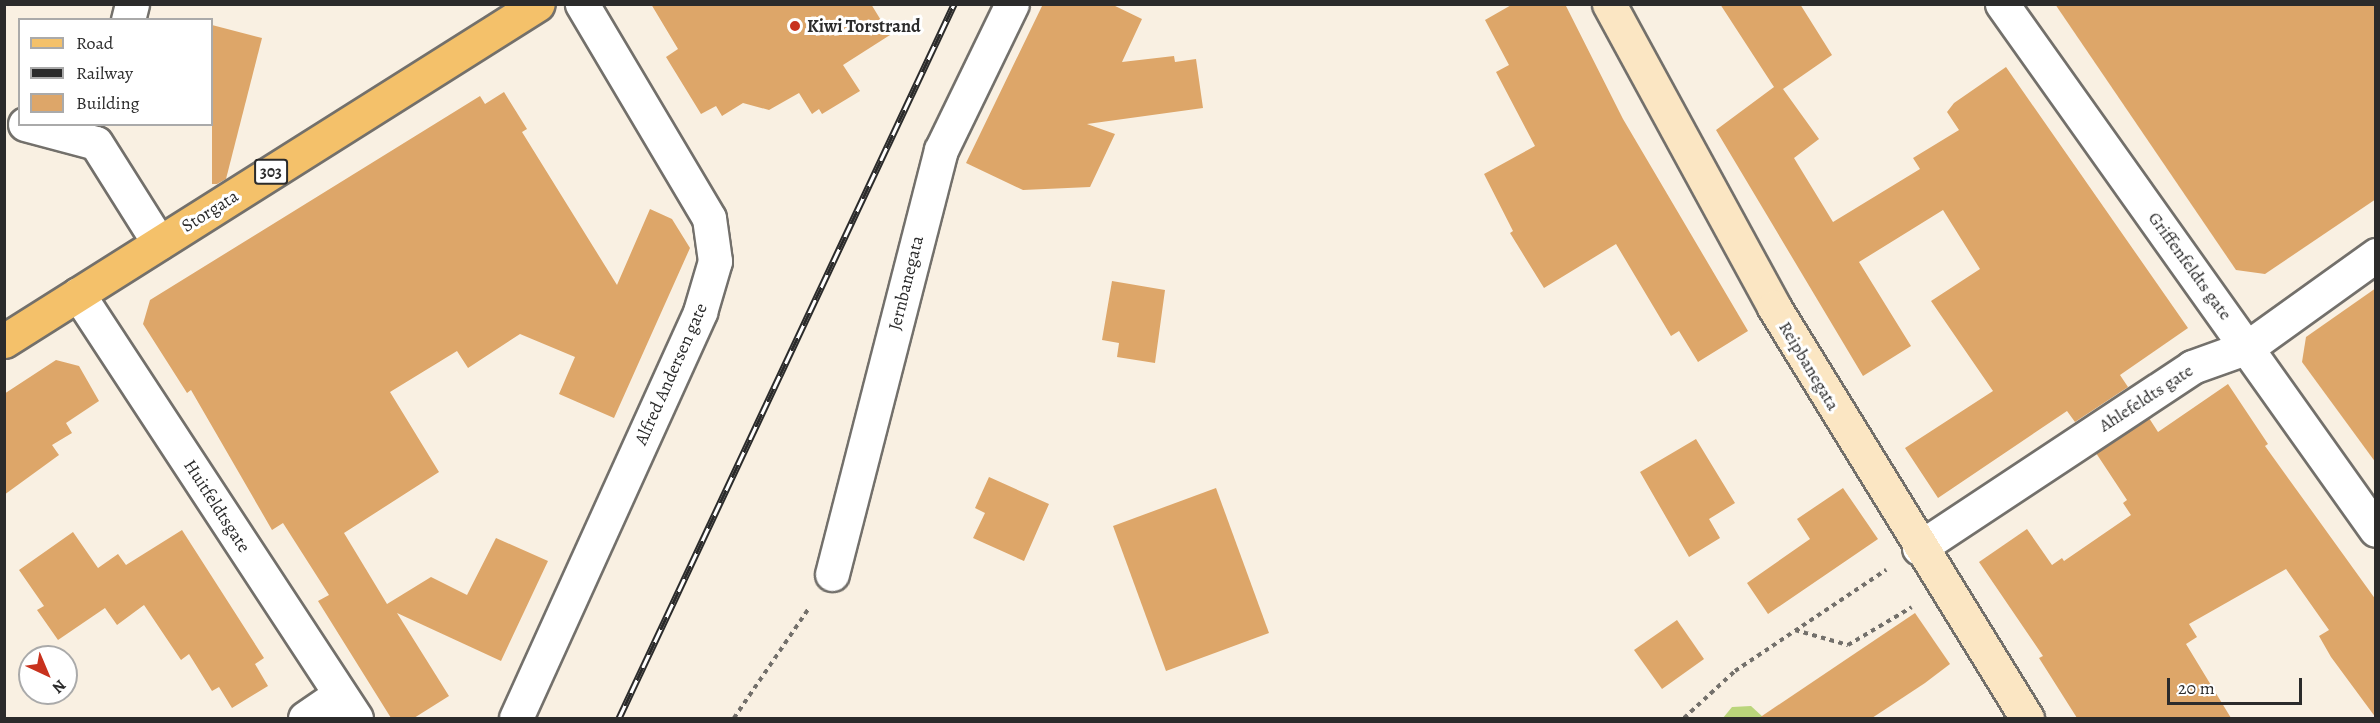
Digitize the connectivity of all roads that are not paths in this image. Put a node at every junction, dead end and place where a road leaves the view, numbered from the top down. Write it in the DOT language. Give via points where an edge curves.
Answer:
graph roads {
  1 [pos="538,4"];
  2 [pos="582,4"];
  3 [pos="1012,4"];
  4 [pos="1609,4"];
  5 [pos="2002,4"];
  6 [pos="41,126"];
  7 [pos="99,134"];
  8 [pos="159,243"];
  9 [pos="2376,255"];
  10 [pos="78,294"];
  11 [pos="4,341"];
  12 [pos="2248,347"];
  13 [pos="2376,530"];
  14 [pos="1919,548"];
  15 [pos="832,574"];
  16 [pos="348,706"];
  17 [pos="305,718"];
  18 [pos="516,718"];
  19 [pos="2027,718"];
  1 -- 8 [label="main road, Storgata / 303"];
  2 -- 18 [label="street, Alfred Andersen gate" via="709,218 715,261 700,312"];
  3 -- 15 [label="street, Jernbanegata" via="941,150"];
  4 -- 14 [label="main road, Reipbanegata" via="1774,307"];
  5 -- 12 [label="street, Griffenfeldts gate"];
  6 -- 7 [label="street"];
  7 -- 8 [label="street"];
  8 -- 10 [label="main road, Storgata / 303"];
  9 -- 12 [label="street, Ahlefeldts gate"];
  10 -- 11 [label="main road, Storgata / 303"];
  10 -- 16 [label="street, Huitfeldtsgate"];
  12 -- 13 [label="street, Griffenfeldts gate"];
  12 -- 14 [label="street, Ahlefeldts gate" via="2192,367"];
  14 -- 19 [label="main road, Reipbanegata"];
  16 -- 17 [label="street"];
}
